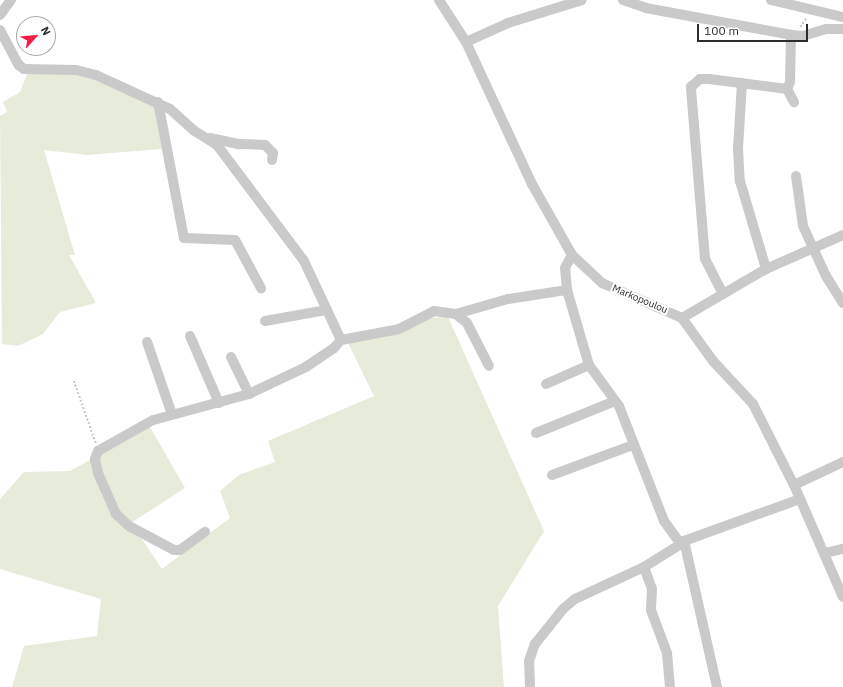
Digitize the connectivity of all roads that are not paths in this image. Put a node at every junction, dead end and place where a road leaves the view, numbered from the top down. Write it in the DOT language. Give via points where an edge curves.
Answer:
graph roads {
  1 [pos="10,0"];
  2 [pos="439,0"];
  3 [pos="582,0"];
  4 [pos="623,0"];
  5 [pos="772,0"];
  6 [pos="647,4"];
  7 [pos="0,15"];
  8 [pos="843,17"];
  9 [pos="843,29"];
  10 [pos="0,30"];
  11 [pos="791,34"];
  12 [pos="466,42"];
  13 [pos="742,83"];
  14 [pos="787,89"];
  15 [pos="158,102"];
  16 [pos="794,102"];
  17 [pos="205,136"];
  18 [pos="272,160"];
  19 [pos="796,176"];
  20 [pos="843,235"];
  21 [pos="813,247"];
  22 [pos="572,255"];
  23 [pos="766,269"];
  24 [pos="261,288"];
  25 [pos="567,290"];
  26 [pos="723,294"];
  27 [pos="843,303"];
  28 [pos="327,310"];
  29 [pos="456,314"];
  30 [pos="682,318"];
  31 [pos="265,321"];
  32 [pos="190,336"];
  33 [pos="341,340"];
  34 [pos="147,342"];
  35 [pos="231,357"];
  36 [pos="589,364"];
  37 [pos="489,366"];
  38 [pos="546,384"];
  39 [pos="249,394"];
  40 [pos="616,401"];
  41 [pos="219,403"];
  42 [pos="172,414"];
  43 [pos="536,433"];
  44 [pos="633,445"];
  45 [pos="843,462"];
  46 [pos="552,475"];
  47 [pos="794,485"];
  48 [pos="800,500"];
  49 [pos="205,532"];
  50 [pos="683,543"];
  51 [pos="843,549"];
  52 [pos="825,553"];
  53 [pos="644,567"];
  54 [pos="843,597"];
  55 [pos="530,687"];
  56 [pos="670,687"];
  57 [pos="717,687"];
  1 -- 7 [label="street"];
  2 -- 12 [label="street, Markopoulou"];
  3 -- 12 [label="street" via="508,23"];
  4 -- 6 [label="street"];
  5 -- 8 [label="street"];
  6 -- 11 [label="street"];
  9 -- 11 [label="street" via="826,29 803,36"];
  10 -- 15 [label="street" via="19,65 24,69 76,70 96,75"];
  11 -- 14 [label="street" via="790,82"];
  12 -- 22 [label="street, Markopoulou" via="532,184"];
  13 -- 14 [label="street"];
  13 -- 23 [label="street" via="738,148 740,181"];
  13 -- 26 [label="street" via="700,79 691,87 706,259"];
  14 -- 16 [label="street"];
  15 -- 17 [label="street"];
  15 -- 24 [label="street" via="184,238 235,240"];
  17 -- 18 [label="street" via="239,144 265,145 273,153"];
  17 -- 28 [label="street" via="217,145 304,261"];
  19 -- 21 [label="street" via="803,226"];
  20 -- 21 [label="street"];
  21 -- 23 [label="street"];
  21 -- 27 [label="street"];
  22 -- 25 [label="street" via="565,268"];
  22 -- 30 [label="street, Markopoulou" via="602,283"];
  23 -- 26 [label="street"];
  25 -- 29 [label="street" via="508,299"];
  25 -- 36 [label="street"];
  26 -- 30 [label="street"];
  28 -- 31 [label="street"];
  28 -- 33 [label="street"];
  29 -- 33 [label="street" via="434,311 399,329"];
  29 -- 37 [label="street" via="467,323"];
  30 -- 47 [label="street, Markopoulou" via="713,360 752,404"];
  32 -- 41 [label="street"];
  33 -- 39 [label="street" via="334,348 306,367"];
  34 -- 42 [label="street"];
  35 -- 39 [label="street"];
  36 -- 38 [label="street"];
  36 -- 40 [label="street"];
  39 -- 41 [label="street"];
  40 -- 43 [label="street"];
  40 -- 44 [label="street"];
  41 -- 42 [label="street"];
  42 -- 49 [label="street" via="142,426 98,450 95,459 98,473 116,514 129,526 174,550 180,550"];
  44 -- 46 [label="street"];
  44 -- 50 [label="street" via="655,502"];
  45 -- 47 [label="street"];
  47 -- 48 [label="street, Markopoulou"];
  48 -- 50 [label="street"];
  48 -- 52 [label="street, Markopoulou"];
  50 -- 53 [label="street"];
  50 -- 57 [label="street"];
  51 -- 52 [label="street"];
  52 -- 54 [label="street, Markopoulou"];
  53 -- 55 [label="street" via="575,599 563,609 535,644 530,661"];
  53 -- 56 [label="street" via="652,589 651,610 666,654"];
}
